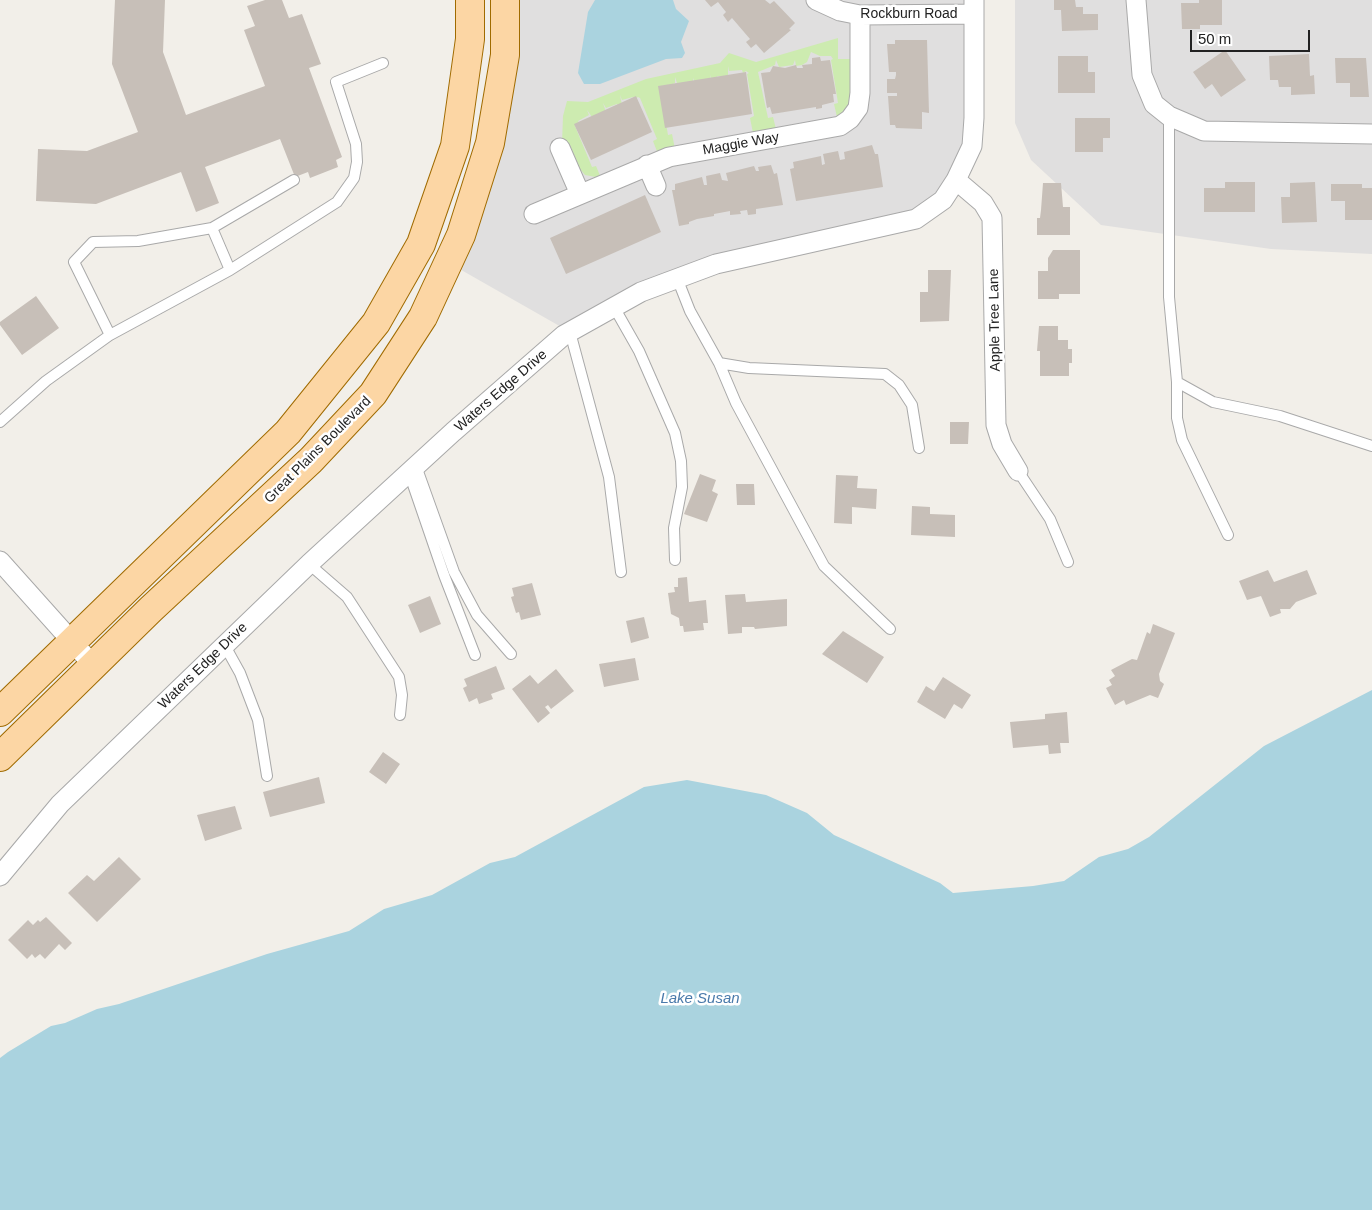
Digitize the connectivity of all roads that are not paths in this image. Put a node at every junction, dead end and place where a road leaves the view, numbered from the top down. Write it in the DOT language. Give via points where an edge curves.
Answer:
graph roads {
  1 [pos="470,0"];
  2 [pos="505,0"];
  3 [pos="816,0"];
  4 [pos="1136,0"];
  5 [pos="974,7"];
  6 [pos="860,15"];
  7 [pos="383,63"];
  8 [pos="1169,116"];
  9 [pos="1372,134"];
  10 [pos="560,148"];
  11 [pos="647,165"];
  12 [pos="294,180"];
  13 [pos="956,180"];
  14 [pos="656,186"];
  15 [pos="580,194"];
  16 [pos="534,214"];
  17 [pos="212,228"];
  18 [pos="230,270"];
  19 [pos="677,278"];
  20 [pos="614,307"];
  21 [pos="570,332"];
  22 [pos="110,335"];
  23 [pos="719,363"];
  24 [pos="1177,382"];
  25 [pos="0,422"];
  26 [pos="1372,446"];
  27 [pos="919,448"];
  28 [pos="413,470"];
  29 [pos="1018,471"];
  30 [pos="1228,535"];
  31 [pos="675,560"];
  32 [pos="0,561"];
  33 [pos="1068,562"];
  34 [pos="309,564"];
  35 [pos="621,572"];
  36 [pos="890,629"];
  37 [pos="71,642"];
  38 [pos="225,646"];
  39 [pos="511,654"];
  40 [pos="476,655"];
  41 [pos="93,666"];
  42 [pos="0,712"];
  43 [pos="400,715"];
  44 [pos="0,756"];
  45 [pos="267,776"];
  46 [pos="0,876"];
  1 -- 37 [label="main road" via="470,39 455,146 422,244 376,322 288,432"];
  2 -- 41 [label="main road, Great Plains Boulevard" via="504,55 490,143 461,235 423,317 373,394 311,460"];
  3 -- 6 [label="street, Rockburn Road" via="840,12"];
  4 -- 8 [label="street" via="1142,75 1154,104"];
  5 -- 6 [label="street, Rockburn Road"];
  5 -- 13 [label="street, Waters Edge Drive" via="972,146"];
  6 -- 11 [label="street, Maggie Way" via="860,93 858,108 850,119 840,126 669,157"];
  7 -- 18 [label="lane" via="336,82 356,144 354,178 345,194"];
  8 -- 9 [label="street" via="1204,131"];
  8 -- 24 [label="lane" via="1169,297"];
  10 -- 15 [label="street"];
  11 -- 14 [label="street"];
  11 -- 15 [label="street, Maggie Way"];
  12 -- 17 [label="lane"];
  13 -- 19 [label="street, Waters Edge Drive" via="943,200 916,219 716,264"];
  13 -- 29 [label="street, Apple Tree Lane" via="983,202 992,218 996,426 1002,444"];
  15 -- 16 [label="street, Maggie Way"];
  17 -- 18 [label="lane"];
  17 -- 22 [label="lane" via="138,241 93,242 74,262"];
  18 -- 22 [label="lane"];
  19 -- 20 [label="street, Waters Edge Drive"];
  19 -- 23 [label="lane" via="690,311"];
  20 -- 21 [label="street, Waters Edge Drive"];
  20 -- 31 [label="lane" via="639,351 675,433 682,488 674,528"];
  21 -- 28 [label="street, Waters Edge Drive"];
  21 -- 35 [label="lane" via="609,477"];
  22 -- 25 [label="lane" via="46,381"];
  23 -- 27 [label="lane" via="749,368 885,374 899,385 912,405"];
  23 -- 36 [label="lane" via="736,403 824,566"];
  24 -- 26 [label="lane" via="1213,402 1280,416"];
  24 -- 30 [label="lane" via="1177,418 1182,440"];
  28 -- 34 [label="street, Waters Edge Drive"];
  28 -- 39 [label="lane" via="454,572 477,615"];
  28 -- 40 [label="lane" via="444,575"];
  29 -- 33 [label="lane" via="1050,519"];
  32 -- 37 [label="street"];
  34 -- 38 [label="street, Waters Edge Drive"];
  34 -- 43 [label="lane" via="347,597 399,677 402,695"];
  37 -- 41 [label="street"];
  37 -- 42 [label="main road"];
  38 -- 45 [label="lane" via="240,673 258,720"];
  38 -- 46 [label="street, Waters Edge Drive" via="60,804"];
  41 -- 44 [label="main road, Great Plains Boulevard"];
}
